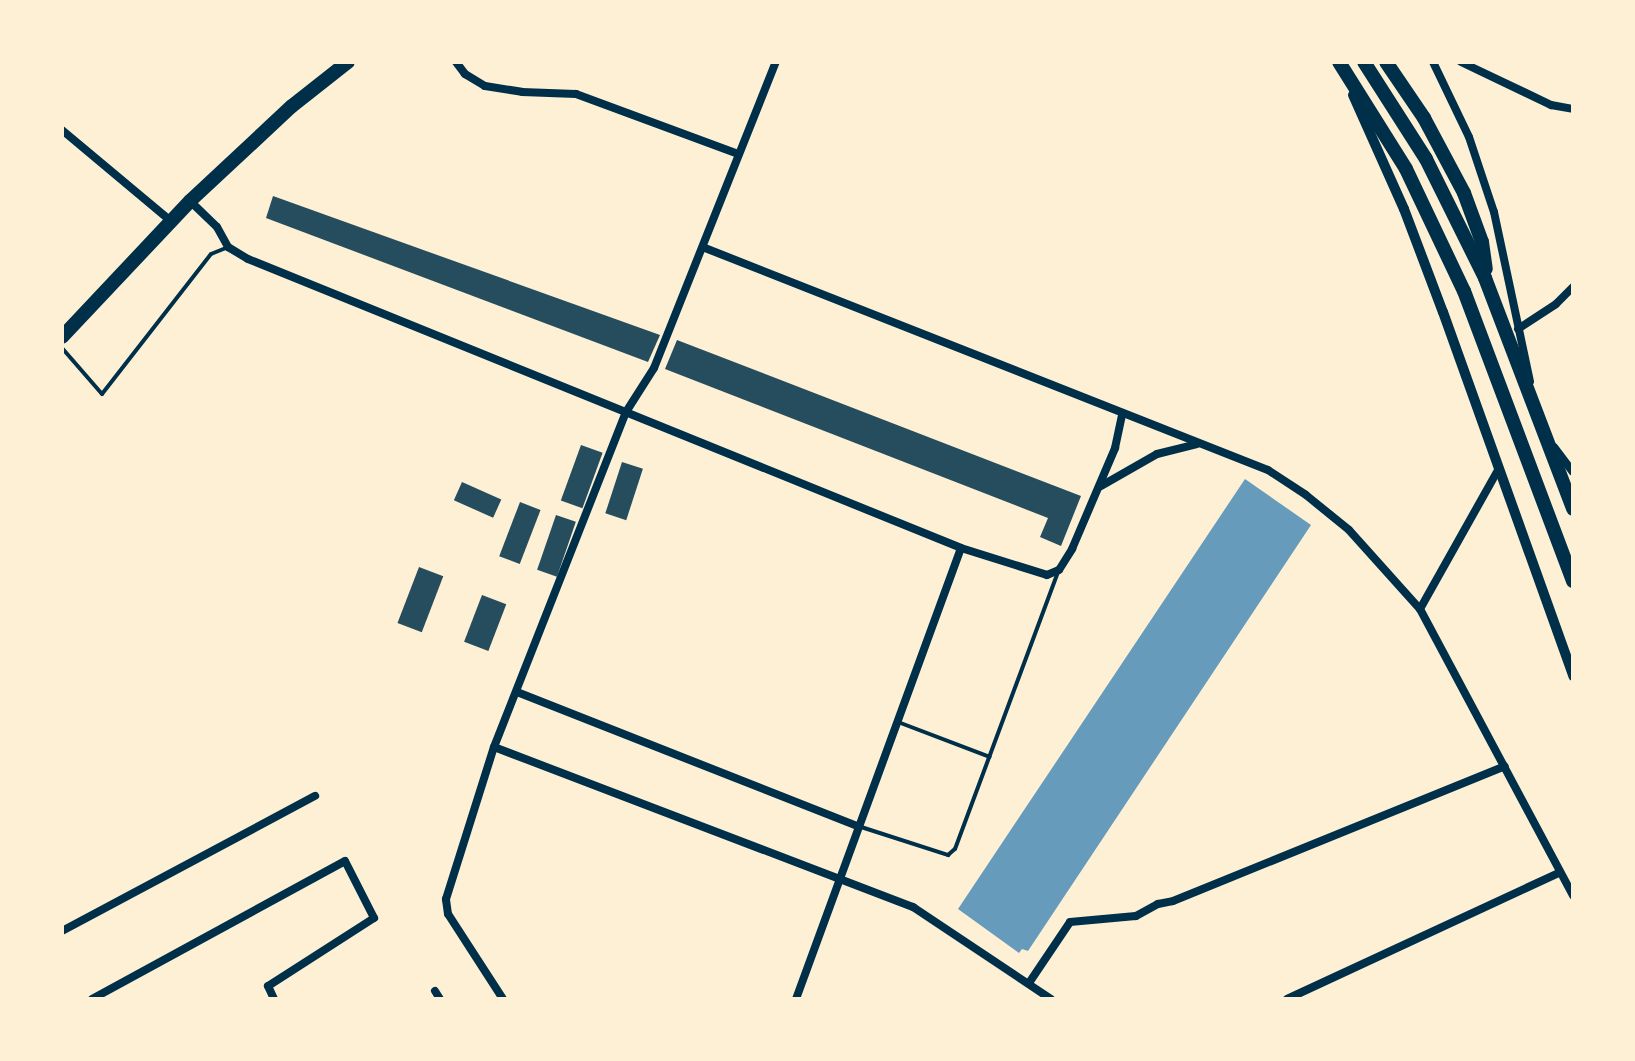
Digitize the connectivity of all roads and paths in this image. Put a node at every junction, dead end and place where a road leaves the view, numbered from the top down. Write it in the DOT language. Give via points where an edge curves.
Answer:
graph roads {
  1 [pos="348,62"];
  2 [pos="456,62"];
  3 [pos="776,62"];
  4 [pos="1364,62"];
  5 [pos="1386,62"];
  6 [pos="1433,62"];
  7 [pos="1461,62"];
  8 [pos="1339,63"];
  9 [pos="1573,109"];
  10 [pos="62,130"];
  11 [pos="738,154"];
  12 [pos="190,201"];
  13 [pos="171,221"];
  14 [pos="228,247"];
  15 [pos="705,248"];
  16 [pos="1487,284"];
  17 [pos="1573,287"];
  18 [pos="1518,329"];
  19 [pos="62,337"];
  20 [pos="62,348"];
  21 [pos="626,412"];
  22 [pos="1122,415"];
  23 [pos="1538,415"];
  24 [pos="1546,436"];
  25 [pos="1197,444"];
  26 [pos="1498,470"];
  27 [pos="1573,472"];
  28 [pos="1100,486"];
  29 [pos="1573,509"];
  30 [pos="961,548"];
  31 [pos="1059,570"];
  32 [pos="1573,581"];
  33 [pos="1420,609"];
  34 [pos="1573,676"];
  35 [pos="517,692"];
  36 [pos="897,721"];
  37 [pos="494,747"];
  38 [pos="990,757"];
  39 [pos="1505,766"];
  40 [pos="315,796"];
  41 [pos="858,826"];
  42 [pos="1560,872"];
  43 [pos="839,877"];
  44 [pos="1573,896"];
  45 [pos="62,931"];
  46 [pos="1029,983"];
  47 [pos="92,999"];
  48 [pos="274,999"];
  49 [pos="503,999"];
  50 [pos="796,999"];
  51 [pos="1051,999"];
  52 [pos="1287,999"];
  1 -- 12 [label="highway"];
  2 -- 11 [label="street" via="485,86 576,94"];
  3 -- 11 [label="street"];
  4 -- 16 [label="highway" via="1426,159"];
  5 -- 16 [label="highway" via="1424,118 1464,193 1482,242"];
  6 -- 18 [label="street" via="1469,137 1494,212"];
  7 -- 9 [label="street" via="1551,105"];
  8 -- 26 [label="street" via="1404,209"];
  8 -- 32 [label="highway" via="1406,169 1464,291"];
  10 -- 13 [label="street"];
  11 -- 15 [label="street"];
  12 -- 13 [label="highway"];
  12 -- 14 [label="street" via="217,227"];
  13 -- 19 [label="highway"];
  14 -- 20 [label="lane" via="211,254 102,394"];
  14 -- 21 [label="street"];
  15 -- 21 [label="street" via="654,368"];
  15 -- 22 [label="street"];
  16 -- 23 [label="highway"];
  17 -- 18 [label="street"];
  18 -- 23 [label="street"];
  21 -- 30 [label="street"];
  21 -- 35 [label="street"];
  22 -- 25 [label="street"];
  22 -- 28 [label="street"];
  23 -- 24 [label="highway"];
  24 -- 27 [label="street"];
  24 -- 29 [label="highway"];
  25 -- 28 [label="street" via="1157,454"];
  25 -- 33 [label="street" via="1268,470 1306,495 1349,530"];
  26 -- 33 [label="street"];
  26 -- 34 [label="street"];
  28 -- 31 [label="street"];
  30 -- 31 [label="street" via="1047,575"];
  30 -- 36 [label="street"];
  31 -- 38 [label="lane"];
  33 -- 39 [label="street"];
  35 -- 37 [label="street"];
  35 -- 41 [label="street"];
  36 -- 38 [label="lane"];
  36 -- 41 [label="street"];
  37 -- 43 [label="street"];
  37 -- 49 [label="street" via="446,899 448,914"];
  38 -- 41 [label="lane" via="955,849 948,855"];
  39 -- 42 [label="street"];
  39 -- 46 [label="street" via="1136,916 1070,922"];
  40 -- 45 [label="street"];
  41 -- 43 [label="street"];
  42 -- 44 [label="street"];
  42 -- 52 [label="street"];
  43 -- 46 [label="street" via="913,907"];
  43 -- 50 [label="street"];
  46 -- 51 [label="street"];
  47 -- 48 [label="street" via="345,861 374,918 268,986"];
}
